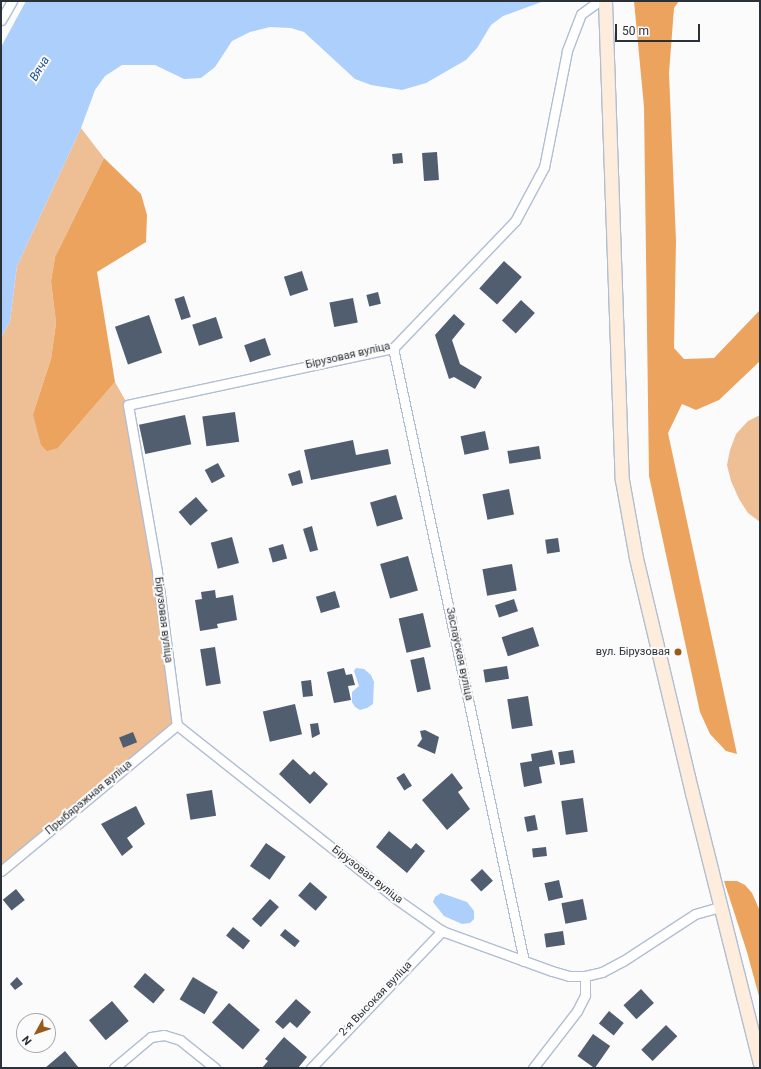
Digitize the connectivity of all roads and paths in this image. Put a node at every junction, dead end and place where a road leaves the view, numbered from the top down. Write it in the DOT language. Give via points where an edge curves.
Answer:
graph roads {
  1 [pos="12,1"];
  2 [pos="599,1"];
  3 [pos="605,1"];
  4 [pos="1,20"];
  5 [pos="393,348"];
  6 [pos="177,725"];
  7 [pos="1,871"];
  8 [pos="720,907"];
  9 [pos="442,931"];
  10 [pos="524,962"];
  11 [pos="585,976"];
  12 [pos="760,1064"];
  13 [pos="114,1068"];
  14 [pos="215,1068"];
  15 [pos="311,1068"];
  16 [pos="533,1068"];
  1 -- 4 [label="street"];
  2 -- 5 [label="street, Бірузовая вуліца" via="581,14 567,51 544,167 515,221"];
  3 -- 8 [label="main road" via="622,480 636,558"];
  5 -- 6 [label="street, Бірузовая вуліца" via="128,405 157,572"];
  5 -- 10 [label="street, Заслаўская вуліца"];
  6 -- 7 [label="street, Прыбярэжная вуліца"];
  6 -- 9 [label="street, Бірузовая вуліца" via="395,898"];
  8 -- 11 [label="street, Бірузовая вуліца" via="695,914 623,961 602,972"];
  8 -- 12 [label="main road"];
  9 -- 10 [label="street, Бірузовая вуліца"];
  9 -- 15 [label="street, 2-я Высокая вуліца"];
  10 -- 11 [label="street, Бірузовая вуліца" via="568,976"];
  11 -- 16 [label="street" via="585,995 577,1011"];
  13 -- 14 [label="street" via="151,1037 164,1035 180,1040"];
}
